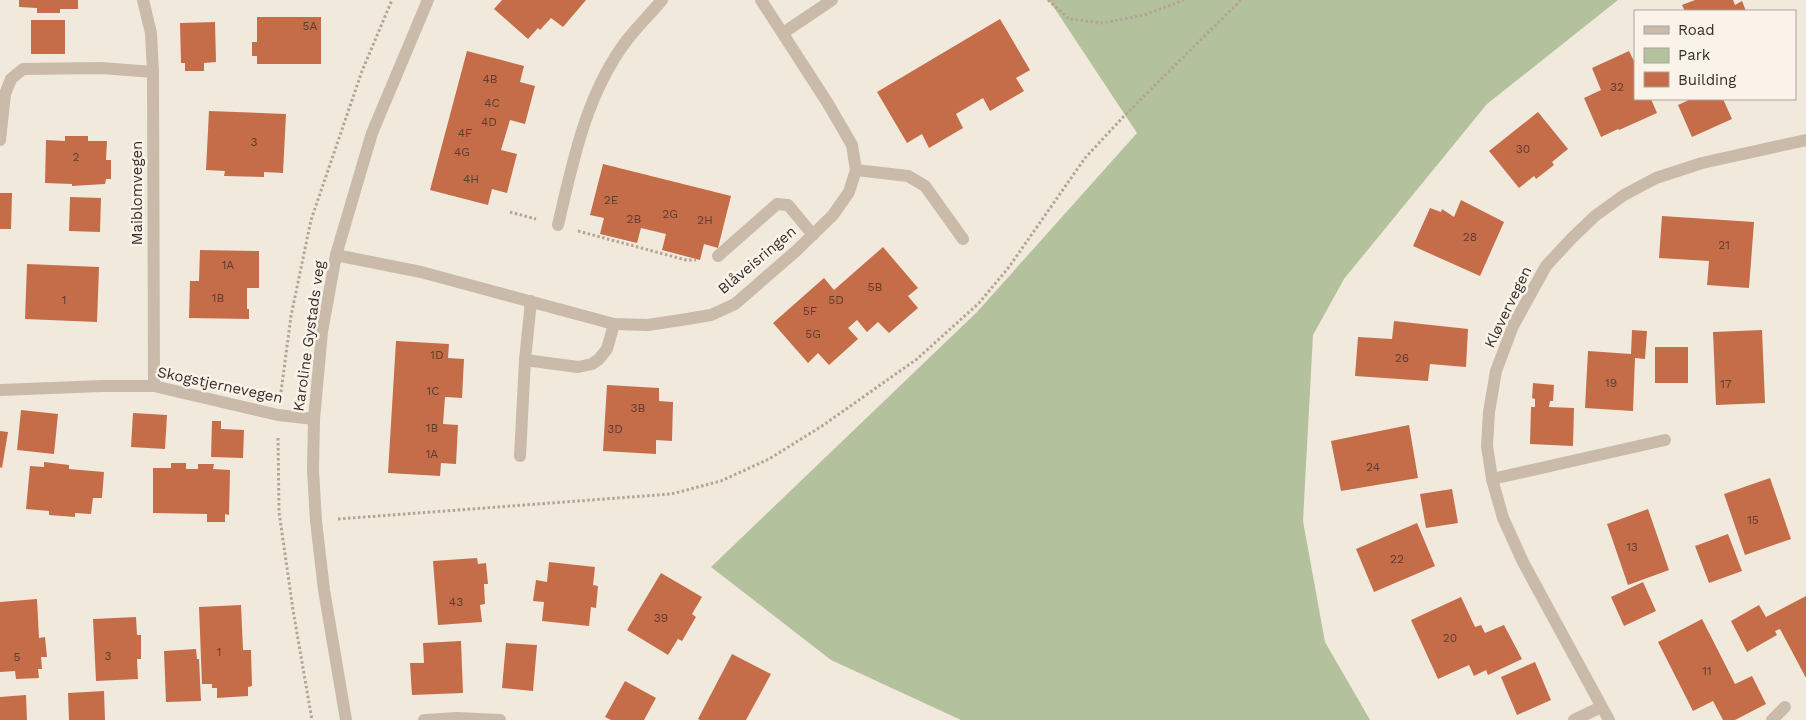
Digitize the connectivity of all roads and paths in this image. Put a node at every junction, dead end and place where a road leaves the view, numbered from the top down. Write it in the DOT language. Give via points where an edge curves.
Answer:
graph roads {
  1 [pos="143,0"];
  2 [pos="428,0"];
  3 [pos="662,0"];
  4 [pos="761,0"];
  5 [pos="832,0"];
  6 [pos="1048,0"];
  7 [pos="1184,0"];
  8 [pos="1241,0"];
  9 [pos="783,32"];
  10 [pos="153,72"];
  11 [pos="0,140"];
  12 [pos="1806,140"];
  13 [pos="856,170"];
  14 [pos="510,212"];
  15 [pos="558,225"];
  16 [pos="813,235"];
  17 [pos="963,239"];
  18 [pos="336,255"];
  19 [pos="718,256"];
  20 [pos="531,300"];
  21 [pos="614,324"];
  22 [pos="525,360"];
  23 [pos="154,386"];
  24 [pos="0,390"];
  25 [pos="314,419"];
  26 [pos="1665,440"];
  27 [pos="520,456"];
  28 [pos="1492,479"];
  29 [pos="316,521"];
  30 [pos="1601,706"];
  31 [pos="1785,707"];
  32 [pos="346,720"];
  33 [pos="424,720"];
  34 [pos="500,720"];
  35 [pos="1574,720"];
  36 [pos="1608,720"];
  37 [pos="1772,720"];
  1 -- 10 [label="street, Maiblomvegen" via="151,33"];
  2 -- 18 [label="street, Karoline Gystads veg" via="372,133"];
  3 -- 15 [label="street" via="626,41 600,85 579,138"];
  4 -- 9 [label="street, Blåveisringen"];
  5 -- 9 [label="street"];
  6 -- 7 [label="path" via="1069,19 1103,23 1144,15"];
  8 -- 29 [label="path" via="1085,158 1010,267 979,302 917,359 770,459 721,481 671,494"];
  9 -- 13 [label="street, Blåveisringen" via="852,144"];
  10 -- 11 [label="street" via="101,68 23,69 11,79 5,94"];
  10 -- 23 [label="street, Maiblomvegen"];
  12 -- 28 [label="street, Kløvervegen" via="1702,163 1656,178 1624,195 1596,216 1546,266 1513,326 1496,371 1487,446"];
  13 -- 16 [label="street, Blåveisringen" via="849,192"];
  13 -- 17 [label="street" via="908,176 924,186"];
  14 -- 15 [label="path"];
  15 -- 19 [label="path" via="686,260 708,260"];
  16 -- 19 [label="street" via="788,205 777,204"];
  16 -- 21 [label="street, Blåveisringen" via="735,304 711,315 648,325"];
  18 -- 20 [label="street, Blåveisringen"];
  18 -- 25 [label="street, Karoline Gystads veg" via="322,332"];
  20 -- 21 [label="street, Blåveisringen"];
  20 -- 22 [label="street"];
  21 -- 22 [label="street" via="607,349 592,364 578,367"];
  22 -- 27 [label="street"];
  23 -- 24 [label="street, Skogstjernevegen"];
  23 -- 25 [label="street, Skogstjernevegen" via="278,415"];
  25 -- 29 [label="street, Karoline Gystads veg"];
  26 -- 28 [label="street"];
  28 -- 30 [label="street, Kløvervegen" via="1503,518 1523,562"];
  29 -- 32 [label="street, Karoline Gystads veg"];
  30 -- 35 [label="street"];
  30 -- 36 [label="street, Kløvervegen"];
  31 -- 37 [label="street"];
  33 -- 34 [label="street"];
}
